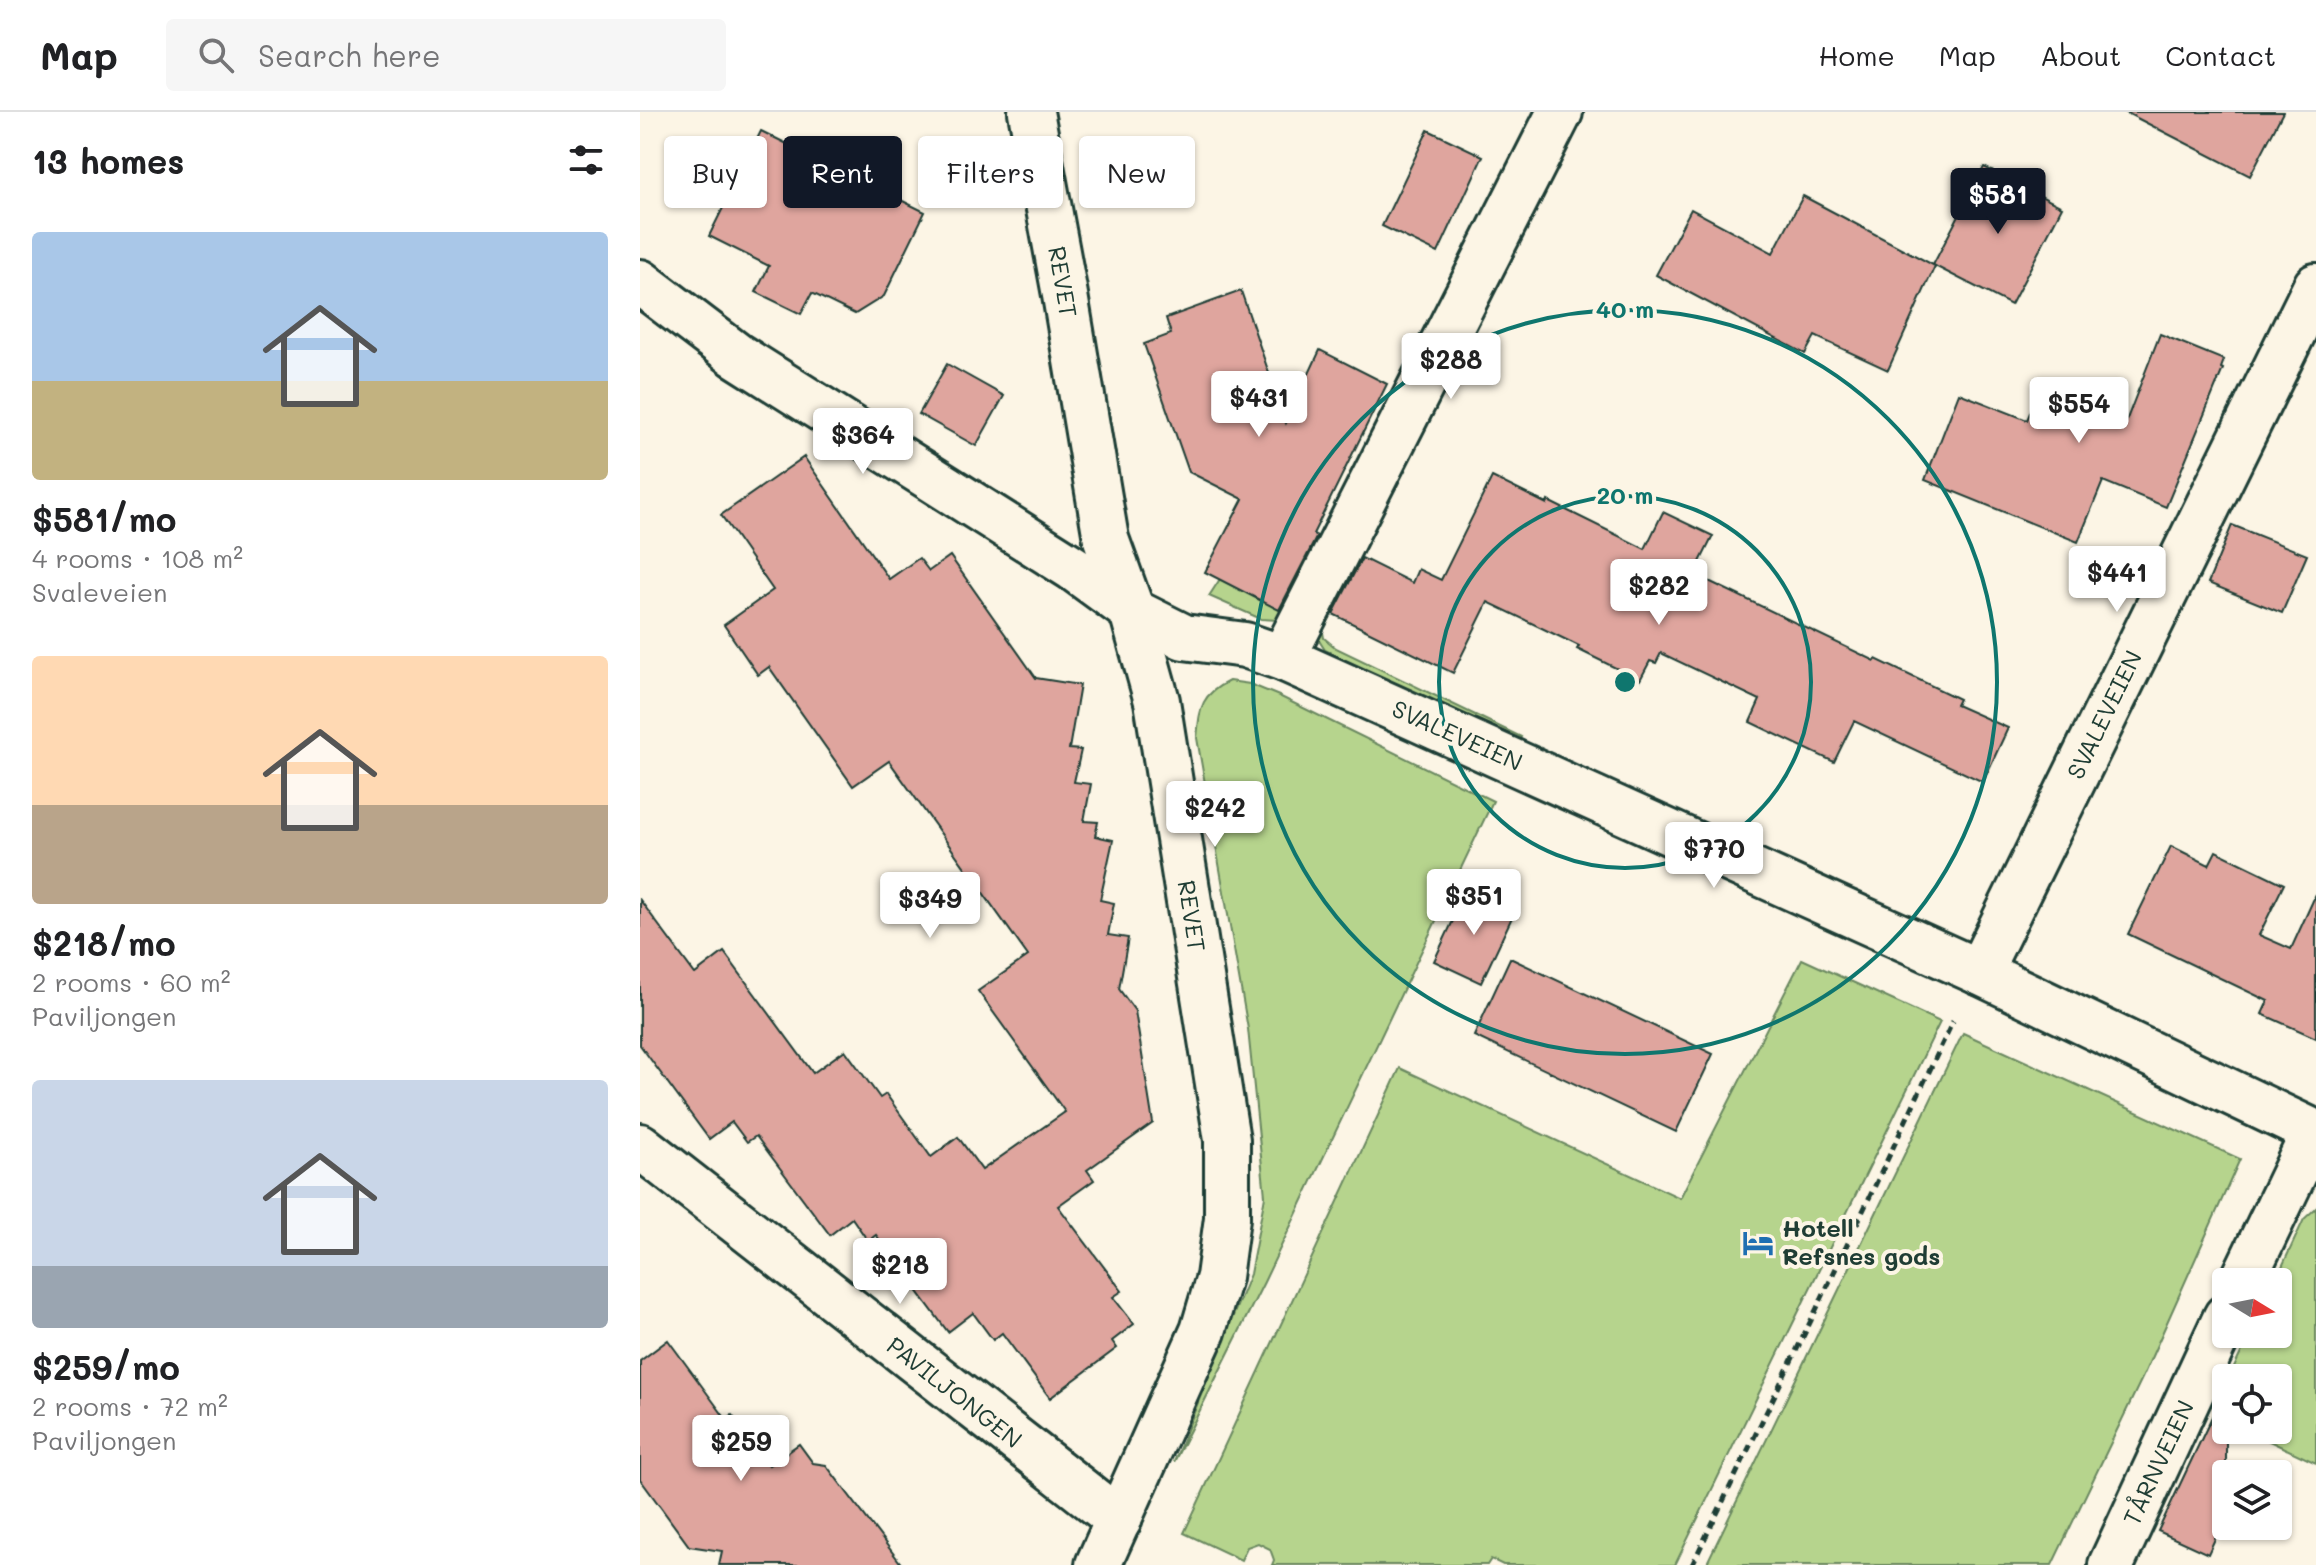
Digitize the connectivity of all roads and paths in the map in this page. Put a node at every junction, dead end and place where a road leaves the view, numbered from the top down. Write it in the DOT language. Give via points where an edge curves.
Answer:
graph roads {
  1 [pos="1031,112"];
  2 [pos="1560,112"];
  3 [pos="640,282"];
  4 [pos="2316,286"];
  5 [pos="1132,611"];
  6 [pos="1285,659"];
  7 [pos="1979,972"];
  8 [pos="2315,1132"];
  9 [pos="640,1146"];
  10 [pos="2249,1268"];
  11 [pos="2212,1347"];
  12 [pos="1119,1520"];
  13 [pos="1098,1565"];
  14 [pos="1692,1565"];
  15 [pos="2111,1565"];
  1 -- 5 [label="street, REVET" via="1106,539"];
  2 -- 6 [label="street"];
  3 -- 5 [label="street, SVALEVEIEN" via="736,355 1073,568"];
  4 -- 7 [label="street, SVALEVEIEN"];
  5 -- 6 [label="street, SVALEVEIEN" via="1184,637 1245,645"];
  5 -- 12 [label="street, REVET" via="1157,701 1227,1140 1227,1218 1219,1277 1203,1331"];
  6 -- 7 [label="street, SVALEVEIEN"];
  7 -- 8 [label="street, SVALEVEIEN"];
  7 -- 14 [label="path"];
  8 -- 10 [label="street"];
  9 -- 12 [label="street, PAVILJONGEN"];
  11 -- 15 [label="street, TÅRNVEIEN"];
  12 -- 13 [label="street, REVET"];
}
